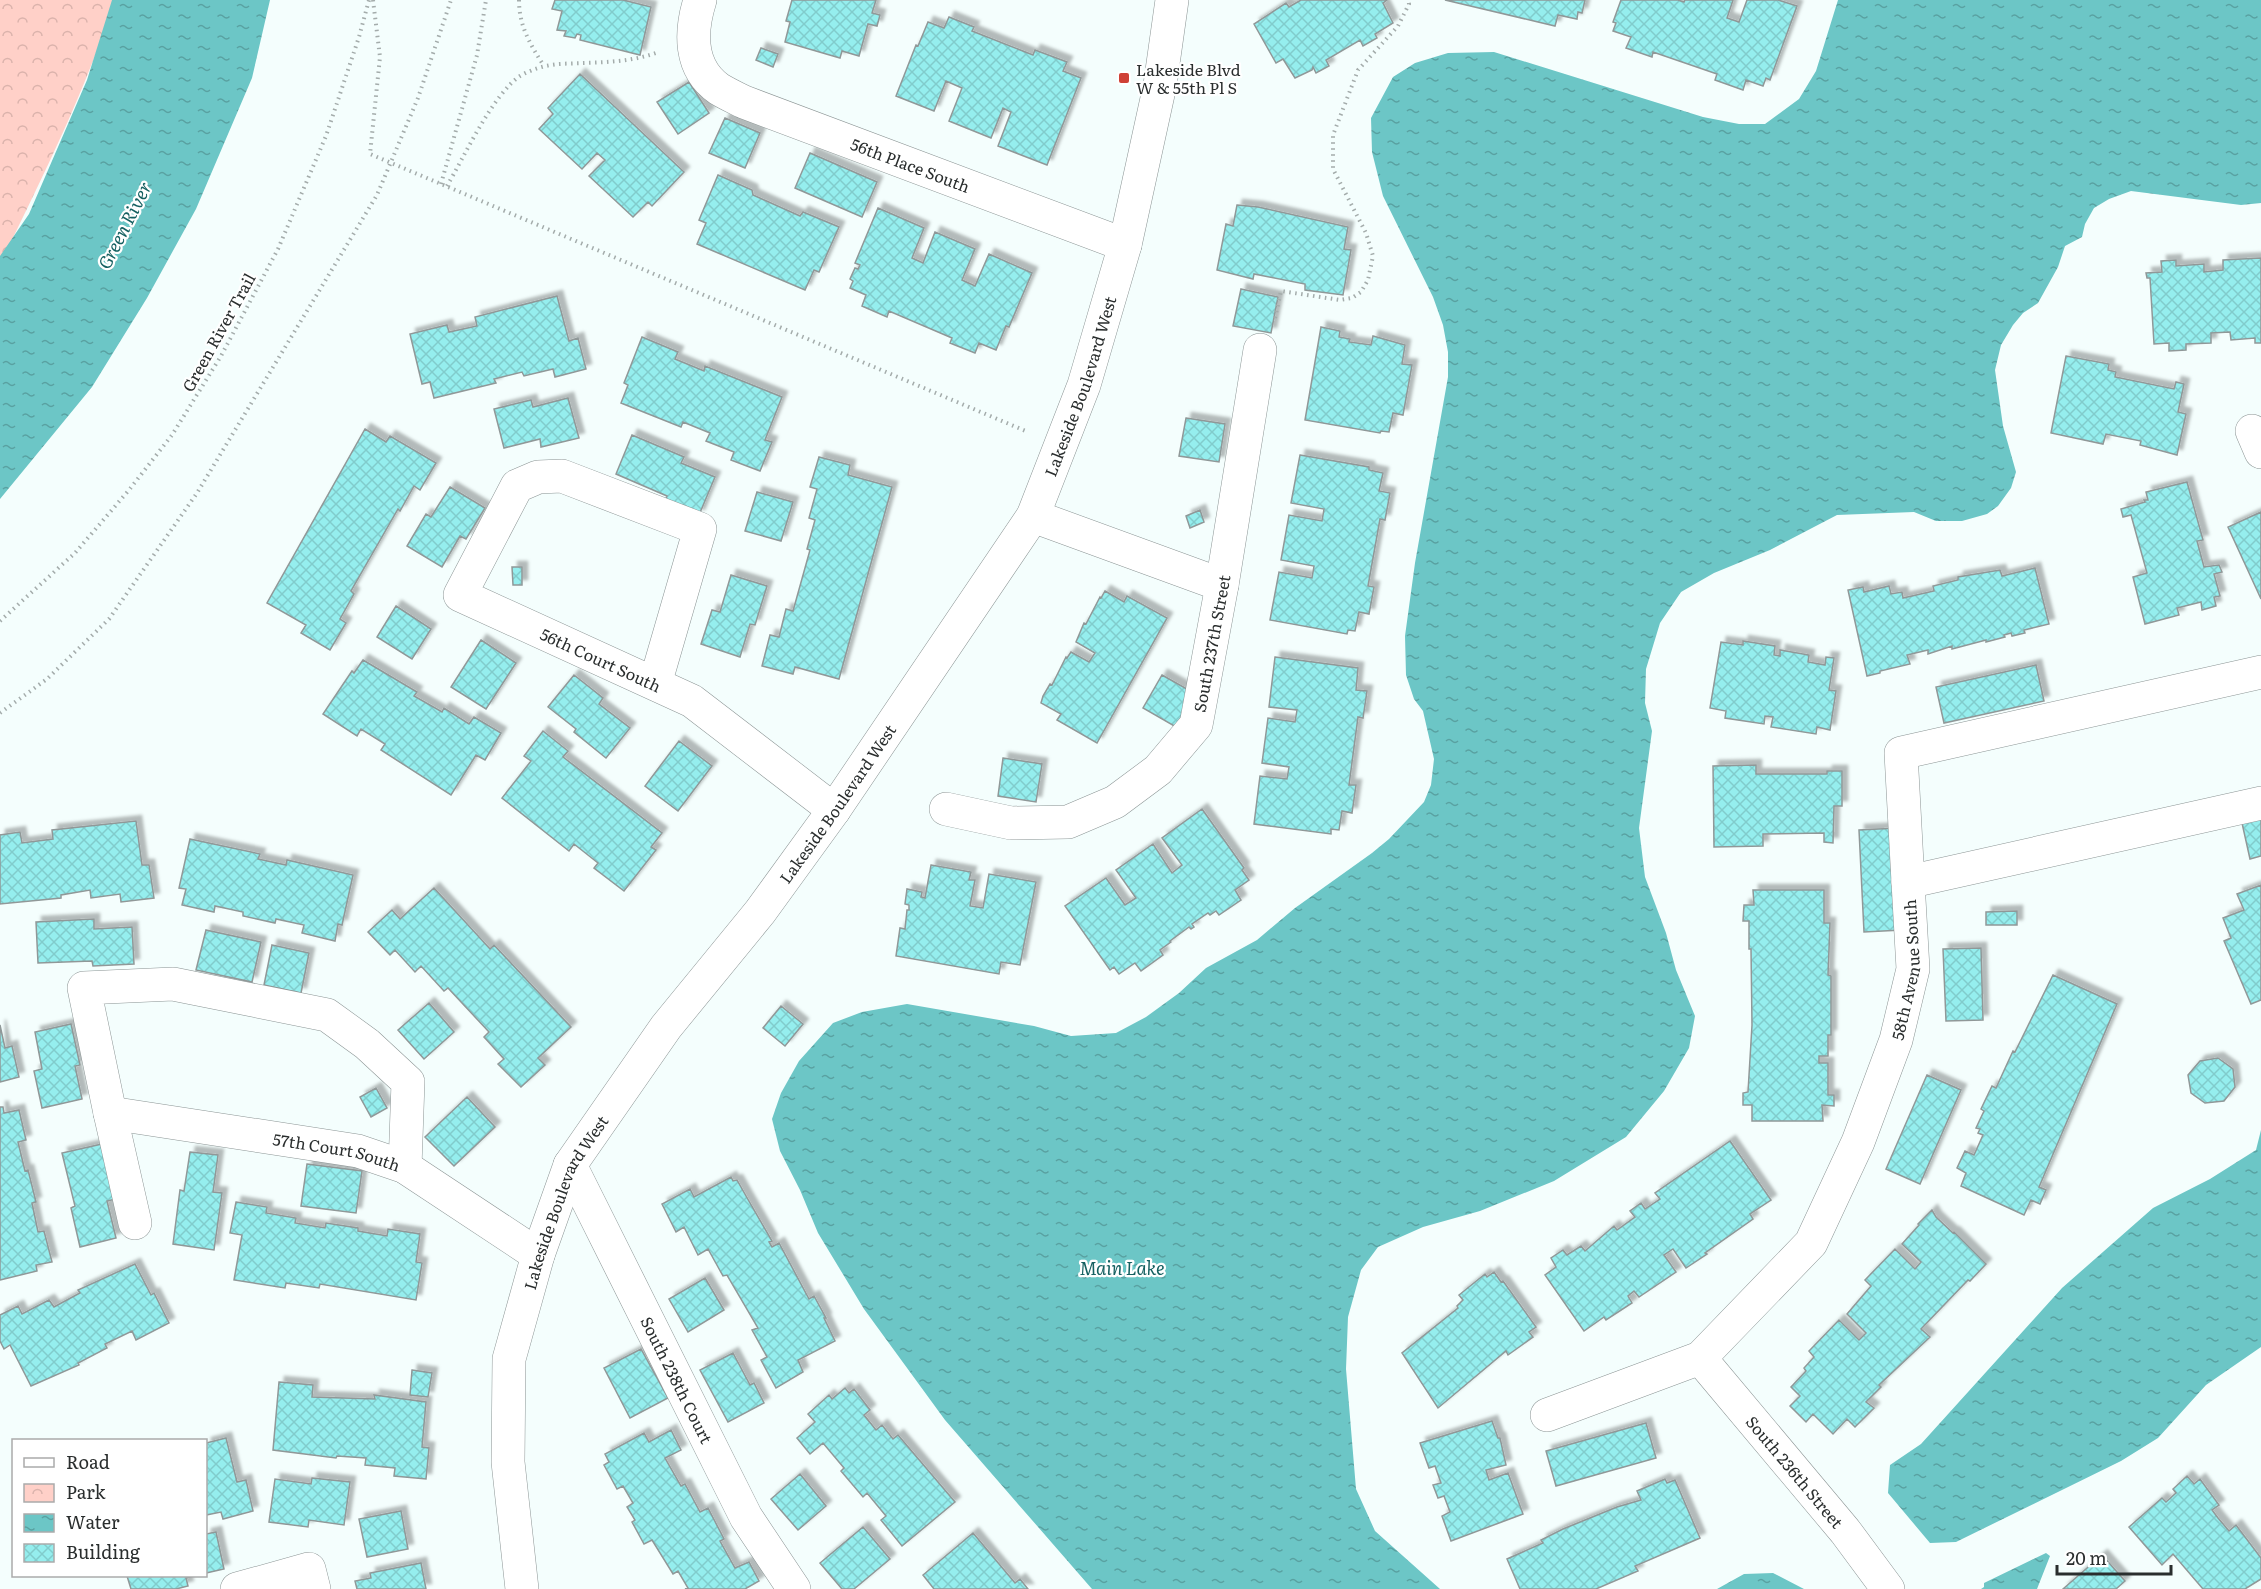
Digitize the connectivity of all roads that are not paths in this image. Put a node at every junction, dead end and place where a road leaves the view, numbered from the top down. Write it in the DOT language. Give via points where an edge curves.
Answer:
graph roads {
  1 [pos="699,0"];
  2 [pos="1172,0"];
  3 [pos="1125,245"];
  4 [pos="1260,350"];
  5 [pos="1033,516"];
  6 [pos="1222,585"];
  7 [pos="2261,672"];
  8 [pos="655,684"];
  9 [pos="2261,803"];
  10 [pos="946,809"];
  11 [pos="834,810"];
  12 [pos="1908,882"];
  13 [pos="110,1113"];
  14 [pos="570,1166"];
  15 [pos="405,1167"];
  16 [pos="135,1223"];
  17 [pos="538,1255"];
  18 [pos="1700,1358"];
  19 [pos="1546,1415"];
  20 [pos="237,1589"];
  21 [pos="314,1589"];
  22 [pos="522,1589"];
  23 [pos="794,1589"];
  24 [pos="1888,1589"];
  1 -- 3 [label="street, 56th Place South" via="693,39 696,61 718,88 744,102"];
  2 -- 3 [label="street, Lakeside Boulevard West" via="1160,85"];
  3 -- 5 [label="street, Lakeside Boulevard West" via="1084,385"];
  4 -- 6 [label="street, South 237th Street"];
  5 -- 6 [label="street"];
  5 -- 11 [label="street, Lakeside Boulevard West"];
  6 -- 10 [label="street, South 237th Street" via="1196,725 1158,770 1115,802 1068,822 1011,823"];
  7 -- 12 [label="street" via="1901,753"];
  8 -- 8 [label="street, 56th Court South" via="460,595 518,486 538,477 562,476 700,529"];
  8 -- 11 [label="street, 56th Court South" via="692,701"];
  9 -- 12 [label="street, 58th Avenue South"];
  11 -- 14 [label="street, Lakeside Boulevard West" via="760,912 666,1027"];
  12 -- 18 [label="street, 58th Avenue South" via="1913,969 1896,1040 1858,1142 1811,1243"];
  13 -- 15 [label="street, 57th Court South" via="357,1152"];
  13 -- 15 [label="street" via="84,988 173,984 327,1015 367,1044 408,1082"];
  13 -- 16 [label="street"];
  14 -- 17 [label="street, Lakeside Boulevard West"];
  14 -- 23 [label="street, South 238th Court" via="746,1517"];
  15 -- 17 [label="street, 57th Court South"];
  17 -- 22 [label="street, Lakeside Boulevard West" via="509,1359 508,1462"];
  18 -- 19 [label="street"];
  18 -- 24 [label="street, South 236th Street" via="1845,1531"];
  20 -- 21 [label="street" via="309,1569"];
}
